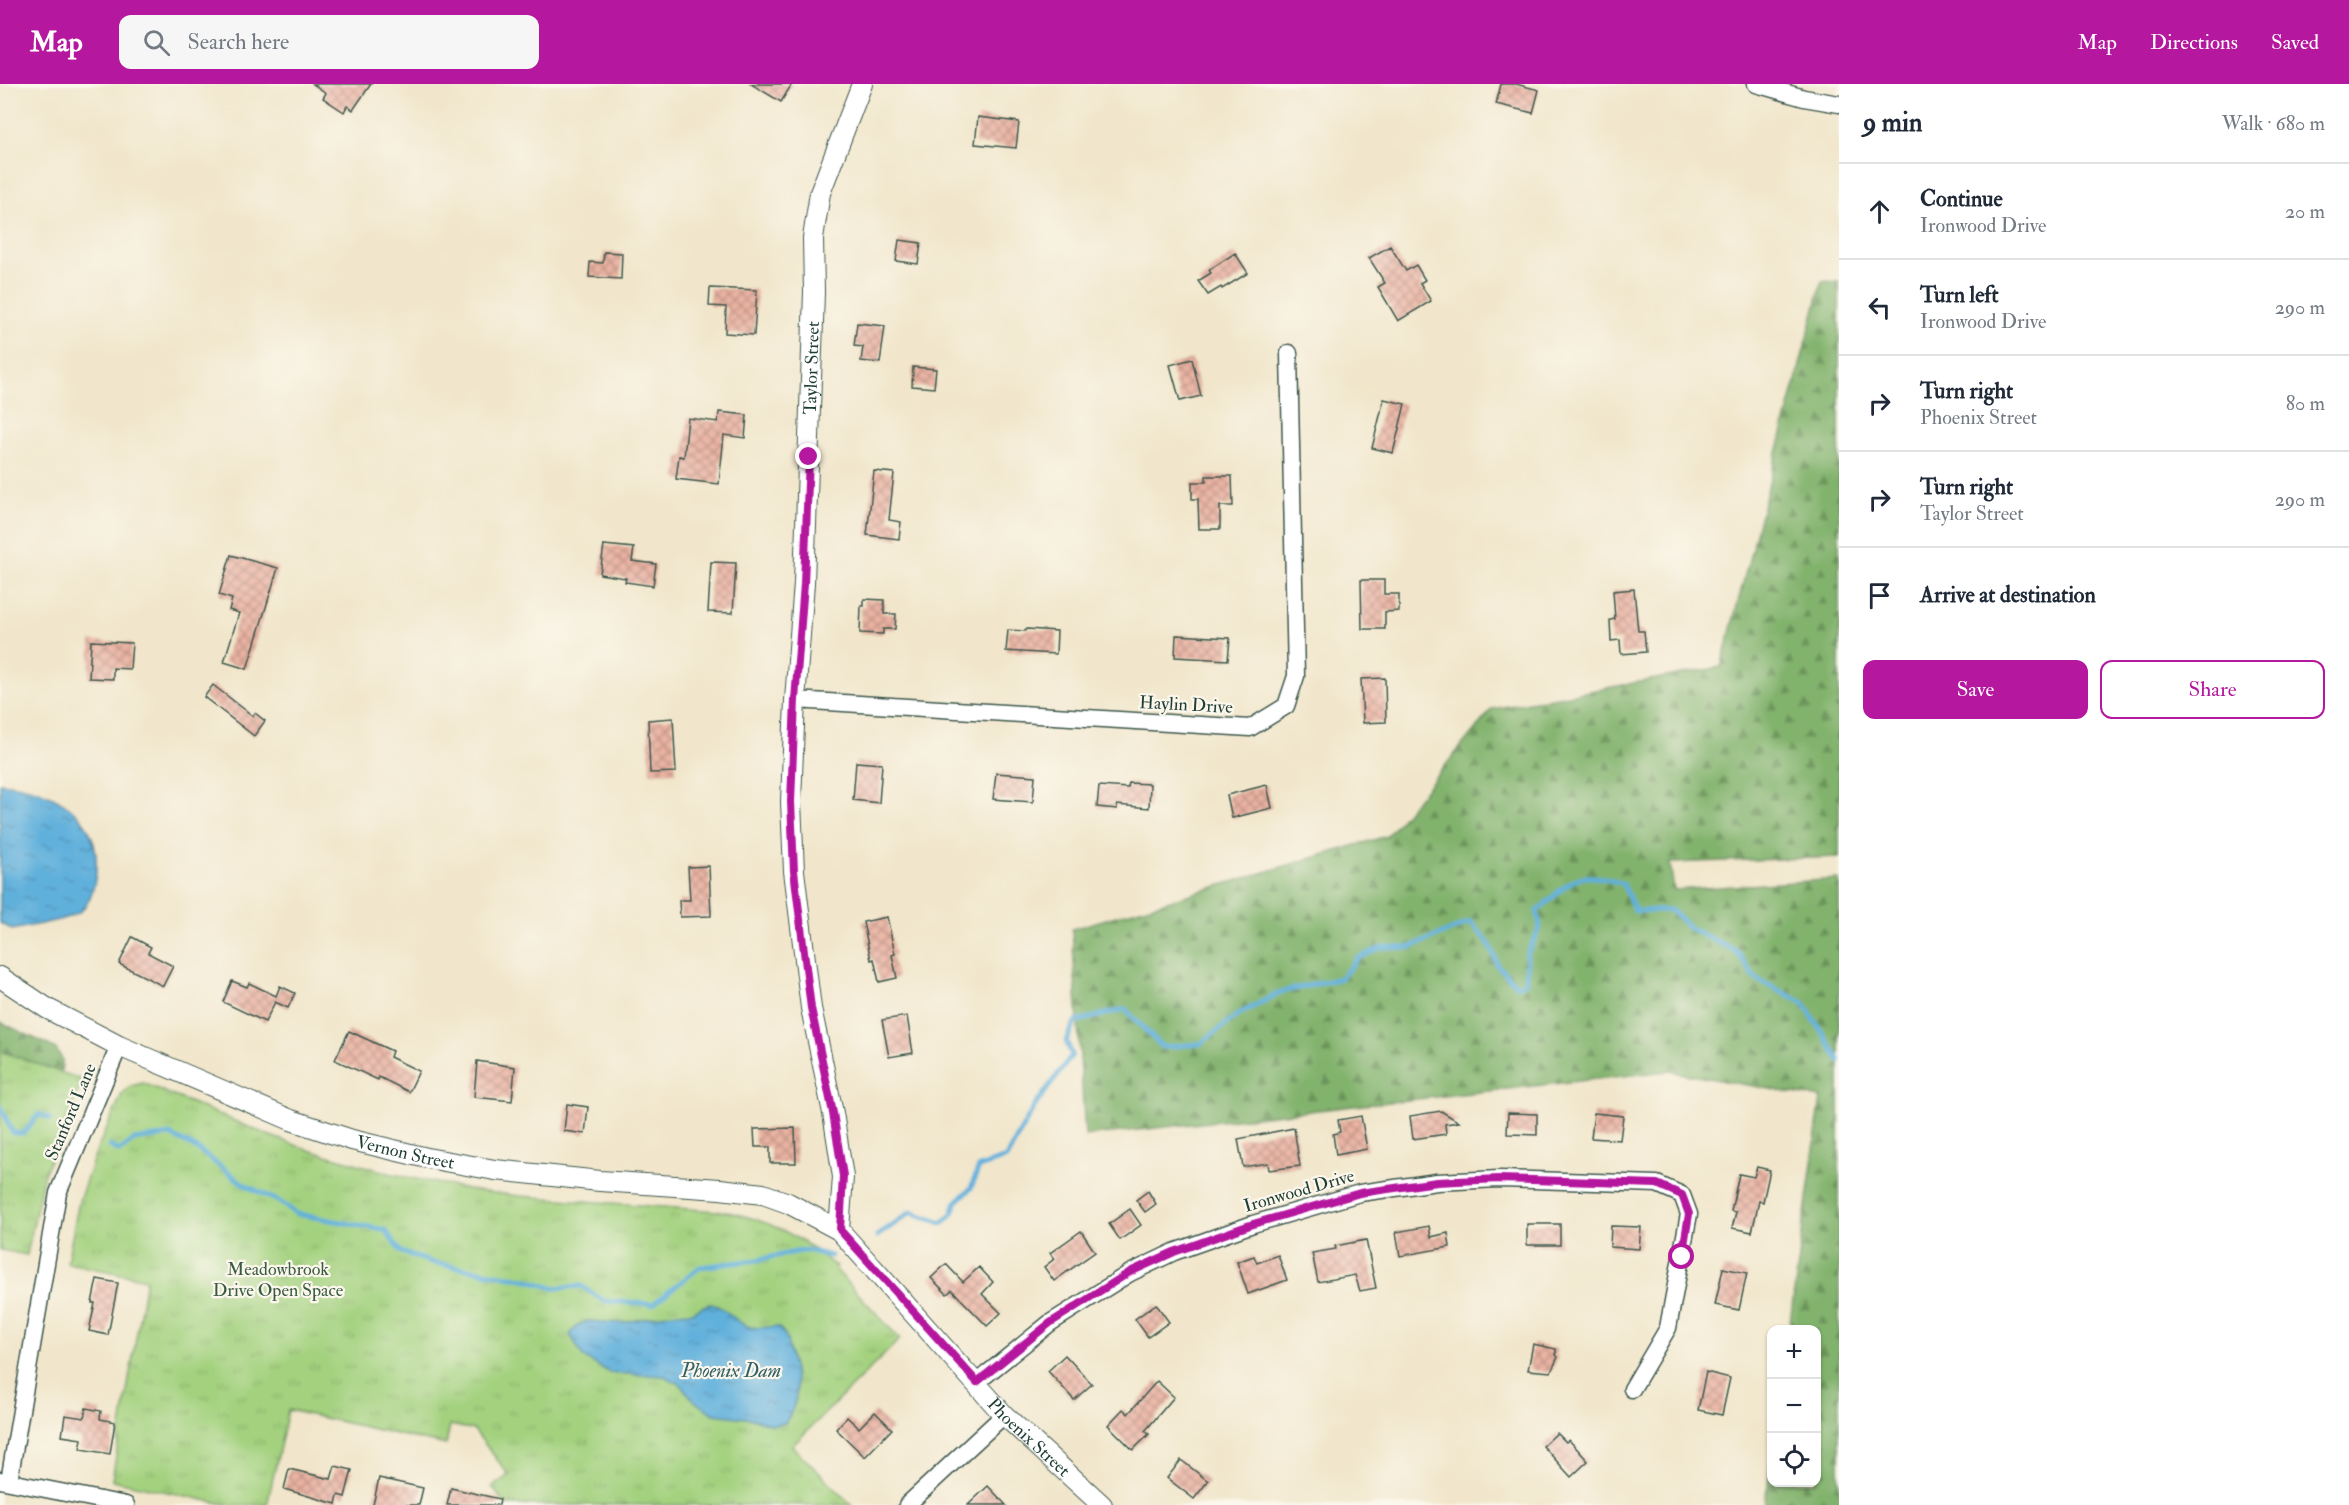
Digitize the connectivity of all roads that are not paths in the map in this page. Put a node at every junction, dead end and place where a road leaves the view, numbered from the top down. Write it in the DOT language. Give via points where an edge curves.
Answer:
graph roads {
  1 [pos="862,84"];
  2 [pos="1756,84"];
  3 [pos="1839,104"];
  4 [pos="1289,353"];
  5 [pos="795,700"];
  6 [pos="0,976"];
  7 [pos="119,1046"];
  8 [pos="840,1230"];
  9 [pos="977,1382"];
  10 [pos="1632,1389"];
  11 [pos="1004,1415"];
  12 [pos="4,1480"];
  13 [pos="126,1505"];
  14 [pos="907,1505"];
  15 [pos="1102,1505"];
  1 -- 5 [label="street, Taylor Street" via="820,193 813,238 804,584"];
  2 -- 3 [label="street"];
  4 -- 5 [label="street, Haylin Drive" via="1296,676 1286,706 1250,728"];
  5 -- 8 [label="street, Taylor Street" via="791,802 794,871 811,1008 843,1176"];
  6 -- 7 [label="street, Vernon Street" via="48,1010"];
  7 -- 8 [label="street, Vernon Street" via="291,1120 352,1140 495,1170 763,1194"];
  7 -- 12 [label="street, Stanford Lane" via="58,1193"];
  8 -- 9 [label="street, Phoenix Street"];
  9 -- 10 [label="street, Ironwood Drive" via="1050,1323 1130,1272 1174,1252 1360,1193 1437,1182 1499,1179 1657,1184 1682,1195 1689,1214 1668,1328"];
  9 -- 11 [label="street, Phoenix Street"];
  11 -- 14 [label="street"];
  11 -- 15 [label="street, Phoenix Street"];
  12 -- 13 [label="street"];
}
